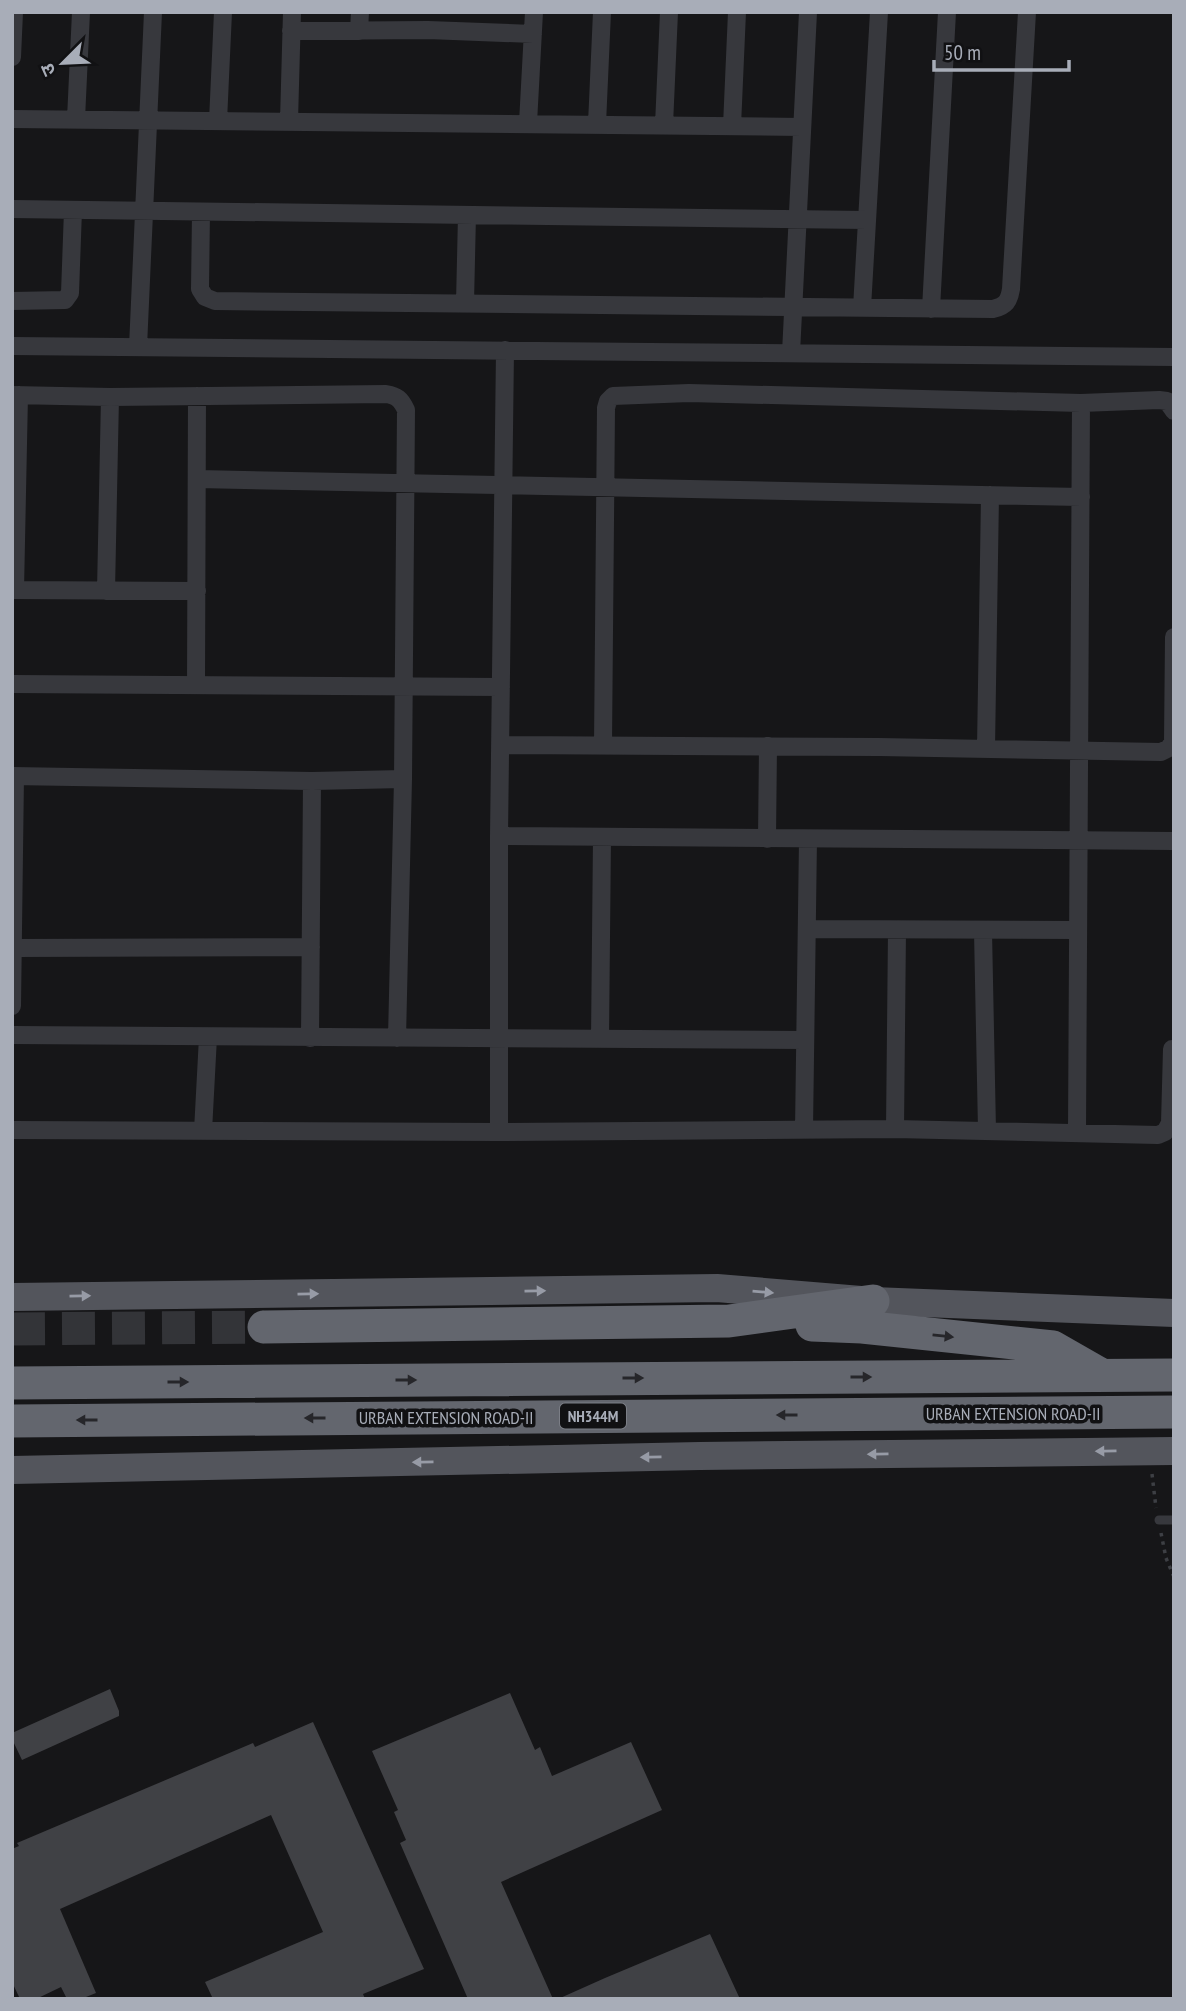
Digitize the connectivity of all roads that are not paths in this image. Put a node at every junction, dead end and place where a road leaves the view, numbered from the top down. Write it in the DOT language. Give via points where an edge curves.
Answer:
graph roads {
  1 [pos="14,12"];
  2 [pos="81,12"];
  3 [pos="153,12"];
  4 [pos="223,12"];
  5 [pos="292,12"];
  6 [pos="360,12"];
  7 [pos="534,12"];
  8 [pos="602,12"];
  9 [pos="669,12"];
  10 [pos="737,12"];
  11 [pos="808,12"];
  12 [pos="879,12"];
  13 [pos="947,12"];
  14 [pos="1027,12"];
  15 [pos="428,21"];
  16 [pos="291,31"];
  17 [pos="359,31"];
  18 [pos="533,34"];
  19 [pos="12,57"];
  20 [pos="12,119"];
  21 [pos="76,120"];
  22 [pos="148,120"];
  23 [pos="218,121"];
  24 [pos="289,121"];
  25 [pos="528,123"];
  26 [pos="597,124"];
  27 [pos="664,125"];
  28 [pos="732,126"];
  29 [pos="802,127"];
  30 [pos="12,209"];
  31 [pos="73,210"];
  32 [pos="144,212"];
  33 [pos="201,212"];
  34 [pos="467,215"];
  35 [pos="797,219"];
  36 [pos="867,220"];
  37 [pos="12,301"];
  38 [pos="465,303"];
  39 [pos="793,308"];
  40 [pos="862,308"];
  41 [pos="931,309"];
  42 [pos="12,346"];
  43 [pos="138,347"];
  44 [pos="505,350"];
  45 [pos="791,353"];
  46 [pos="1174,356"];
  47 [pos="16,395"];
  48 [pos="197,396"];
  49 [pos="110,397"];
  50 [pos="1081,403"];
  51 [pos="1174,411"];
  52 [pos="198,479"];
  53 [pos="405,483"];
  54 [pos="503,486"];
  55 [pos="605,488"];
  56 [pos="990,495"];
  57 [pos="1080,497"];
  58 [pos="14,590"];
  59 [pos="106,591"];
  60 [pos="197,591"];
  61 [pos="1174,637"];
  62 [pos="12,684"];
  63 [pos="196,685"];
  64 [pos="403,687"];
  65 [pos="500,687"];
  66 [pos="500,745"];
  67 [pos="603,745"];
  68 [pos="768,746"];
  69 [pos="986,748"];
  70 [pos="1078,750"];
  71 [pos="14,776"];
  72 [pos="403,779"];
  73 [pos="312,781"];
  74 [pos="499,836"];
  75 [pos="602,837"];
  76 [pos="767,839"];
  77 [pos="808,839"];
  78 [pos="1077,841"];
  79 [pos="1174,841"];
  80 [pos="807,929"];
  81 [pos="897,930"];
  82 [pos="1077,930"];
  83 [pos="984,931"];
  84 [pos="310,947"];
  85 [pos="14,948"];
  86 [pos="12,1006"];
  87 [pos="12,1035"];
  88 [pos="208,1037"];
  89 [pos="310,1038"];
  90 [pos="397,1038"];
  91 [pos="499,1039"];
  92 [pos="600,1039"];
  93 [pos="805,1040"];
  94 [pos="1172,1049"];
  95 [pos="895,1129"];
  96 [pos="12,1130"];
  97 [pos="804,1130"];
  98 [pos="986,1130"];
  99 [pos="203,1131"];
  100 [pos="499,1132"];
  101 [pos="1077,1132"];
  102 [pos="12,1297"];
  103 [pos="873,1301"];
  104 [pos="1174,1312"];
  105 [pos="729,1321"];
  106 [pos="264,1327"];
  107 [pos="1102,1375"];
  108 [pos="1174,1375"];
  109 [pos="12,1383"];
  110 [pos="1174,1412"];
  111 [pos="12,1420"];
  112 [pos="1174,1451"];
  113 [pos="12,1470"];
  114 [pos="1159,1520"];
  115 [pos="1174,1520"];
  1 -- 19 [label="street"];
  2 -- 21 [label="street"];
  3 -- 22 [label="street"];
  4 -- 23 [label="street"];
  5 -- 16 [label="street"];
  6 -- 17 [label="street"];
  7 -- 18 [label="street"];
  8 -- 26 [label="street"];
  9 -- 27 [label="street"];
  10 -- 28 [label="street"];
  11 -- 29 [label="street"];
  12 -- 36 [label="street"];
  13 -- 41 [label="street"];
  14 -- 41 [label="street" via="1009,299 1003,307 993,309"];
  15 -- 17 [label="street"];
  15 -- 18 [label="street"];
  16 -- 17 [label="street"];
  16 -- 24 [label="street"];
  18 -- 25 [label="street"];
  20 -- 21 [label="street"];
  21 -- 22 [label="street"];
  22 -- 23 [label="street"];
  22 -- 32 [label="street"];
  23 -- 24 [label="street"];
  24 -- 25 [label="street"];
  25 -- 26 [label="street"];
  26 -- 27 [label="street"];
  27 -- 28 [label="street"];
  28 -- 29 [label="street"];
  29 -- 35 [label="street"];
  30 -- 31 [label="street"];
  31 -- 32 [label="street"];
  31 -- 37 [label="street" via="70,293 65,300"];
  32 -- 33 [label="street"];
  32 -- 43 [label="street"];
  33 -- 34 [label="street"];
  33 -- 38 [label="street" via="200,289 215,301"];
  34 -- 35 [label="street"];
  34 -- 38 [label="street"];
  35 -- 36 [label="street"];
  35 -- 39 [label="street"];
  36 -- 40 [label="street"];
  38 -- 39 [label="street"];
  39 -- 40 [label="street"];
  39 -- 45 [label="street"];
  40 -- 41 [label="street"];
  42 -- 43 [label="street"];
  43 -- 44 [label="street"];
  44 -- 45 [label="street"];
  44 -- 54 [label="street"];
  45 -- 46 [label="street"];
  47 -- 49 [label="street"];
  47 -- 58 [label="street"];
  48 -- 49 [label="street"];
  48 -- 52 [label="street"];
  48 -- 53 [label="street" via="395,396 406,410"];
  49 -- 59 [label="street"];
  50 -- 51 [label="street" via="1159,400 1167,401"];
  50 -- 55 [label="street" via="623,394 613,396 606,408"];
  50 -- 57 [label="street"];
  52 -- 53 [label="street"];
  52 -- 60 [label="street"];
  53 -- 54 [label="street"];
  53 -- 64 [label="street"];
  54 -- 55 [label="street"];
  54 -- 65 [label="street"];
  55 -- 56 [label="street"];
  55 -- 67 [label="street"];
  56 -- 57 [label="street"];
  56 -- 69 [label="street"];
  57 -- 70 [label="street"];
  58 -- 59 [label="street"];
  59 -- 60 [label="street"];
  60 -- 63 [label="street"];
  61 -- 70 [label="street" via="1173,742 1169,748 1152,753"];
  62 -- 63 [label="street"];
  63 -- 64 [label="street"];
  64 -- 65 [label="street"];
  64 -- 72 [label="street"];
  65 -- 66 [label="street"];
  66 -- 67 [label="street"];
  66 -- 74 [label="street"];
  67 -- 68 [label="street"];
  68 -- 69 [label="street"];
  68 -- 76 [label="street"];
  69 -- 70 [label="street"];
  70 -- 78 [label="street"];
  71 -- 73 [label="street"];
  71 -- 85 [label="street"];
  72 -- 73 [label="street"];
  72 -- 90 [label="street"];
  73 -- 84 [label="street"];
  74 -- 75 [label="street"];
  74 -- 91 [label="street"];
  75 -- 76 [label="street"];
  75 -- 92 [label="street"];
  76 -- 77 [label="street"];
  77 -- 78 [label="street"];
  77 -- 80 [label="street"];
  78 -- 79 [label="street"];
  78 -- 82 [label="street"];
  80 -- 81 [label="street"];
  80 -- 93 [label="street"];
  81 -- 83 [label="street"];
  81 -- 95 [label="street"];
  82 -- 83 [label="street"];
  82 -- 101 [label="street"];
  83 -- 98 [label="street"];
  84 -- 85 [label="street"];
  84 -- 89 [label="street"];
  85 -- 86 [label="street"];
  87 -- 88 [label="street"];
  88 -- 89 [label="street"];
  88 -- 99 [label="street"];
  89 -- 90 [label="street"];
  90 -- 91 [label="street"];
  91 -- 92 [label="street"];
  91 -- 100 [label="street"];
  92 -- 93 [label="street"];
  93 -- 97 [label="street"];
  94 -- 101 [label="street" via="1170,1123 1165,1132"];
  95 -- 97 [label="street"];
  95 -- 98 [label="street"];
  96 -- 99 [label="street"];
  97 -- 100 [label="street"];
  98 -- 101 [label="street"];
  99 -- 100 [label="street"];
  102 -- 103 [label="main road, one-way" via="717,1288"];
  103 -- 104 [label="main road"];
  103 -- 105 [label="highway"];
  105 -- 106 [label="highway"];
  105 -- 107 [label="highway, one-way" via="862,1327 1054,1347"];
  107 -- 108 [label="highway, URBAN EXTENSION ROAD-II / NH344M"];
  109 -- 107 [label="highway, URBAN EXTENSION ROAD-II / NH344M, one-way"];
  110 -- 111 [label="highway, URBAN EXTENSION ROAD-II / NH344M, one-way"];
  112 -- 113 [label="main road, one-way"];
  114 -- 115 [label="lane"];
}
